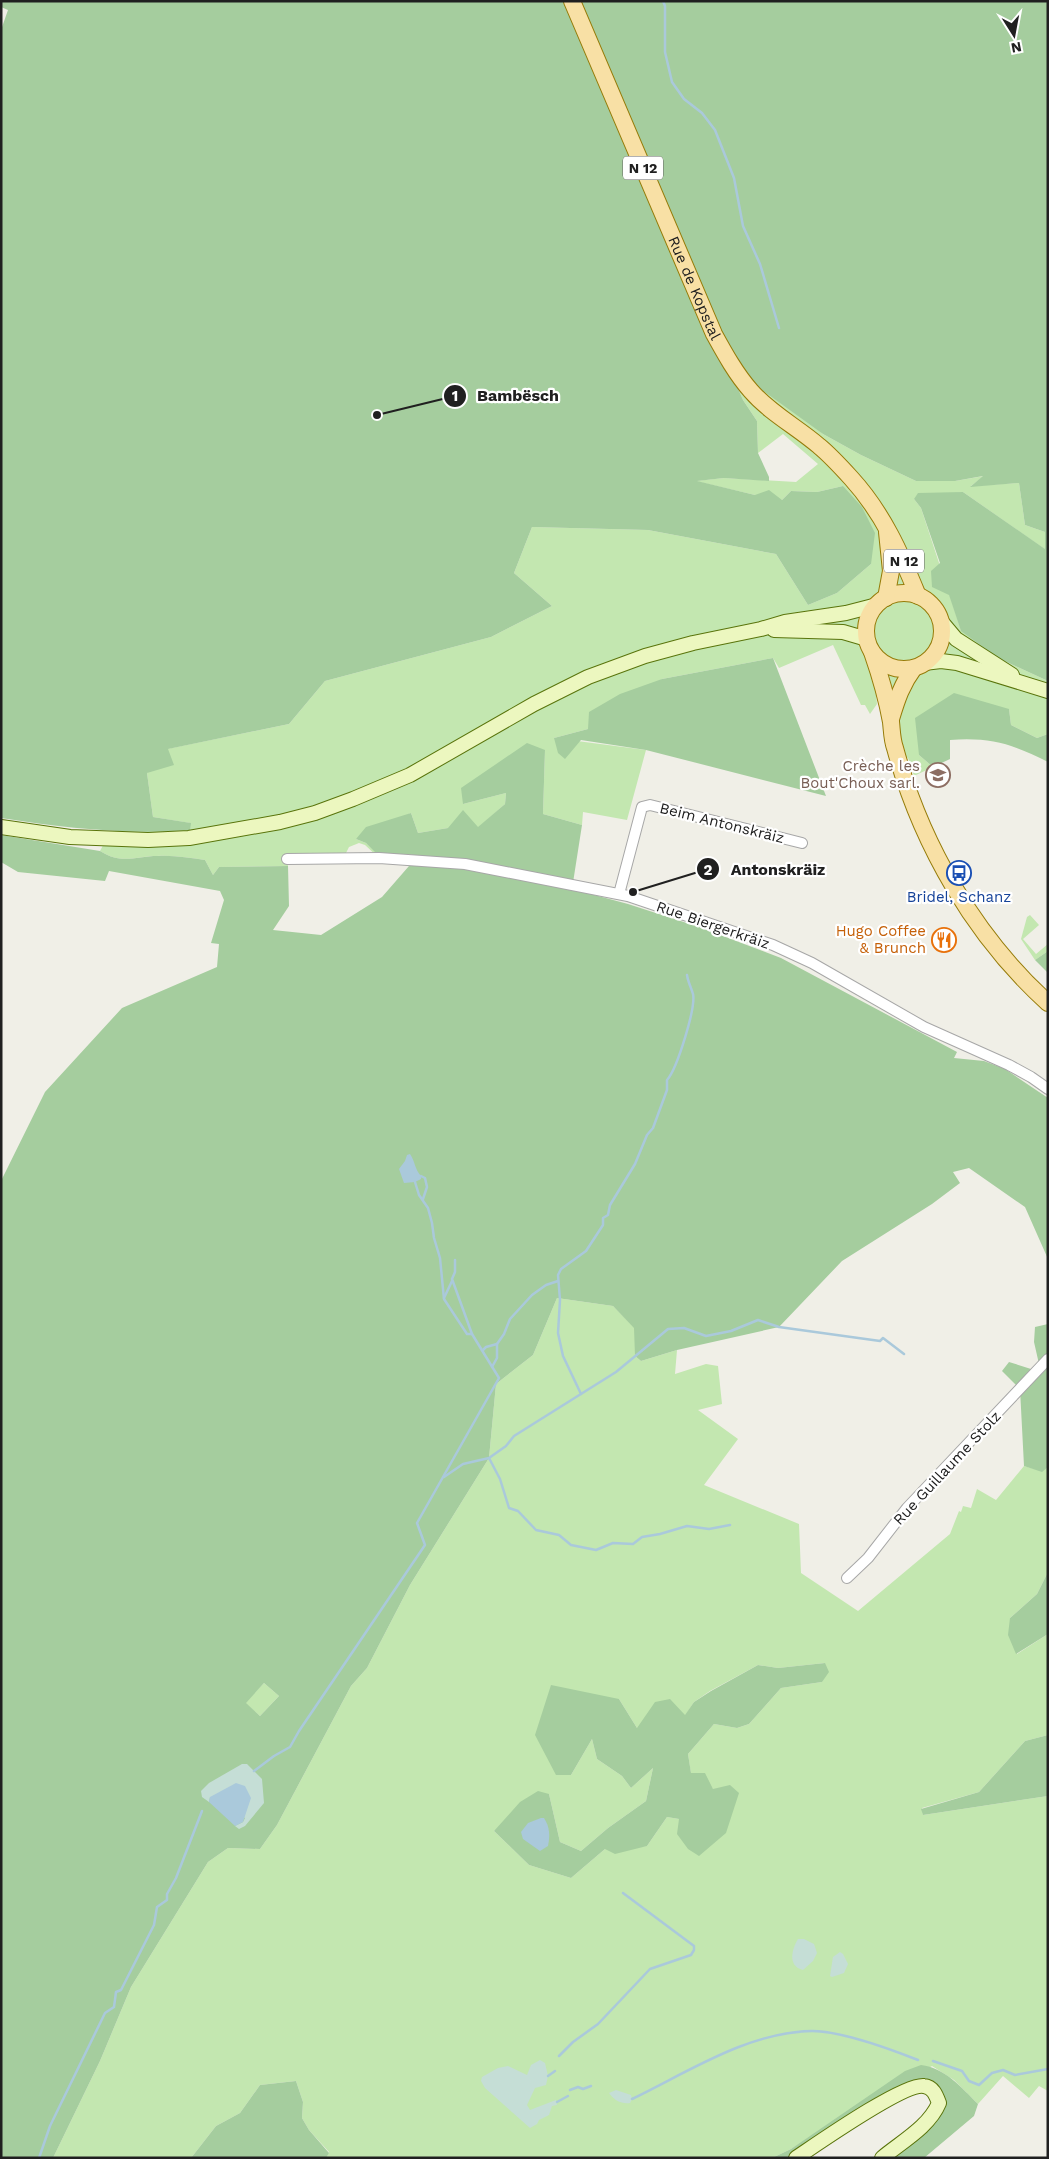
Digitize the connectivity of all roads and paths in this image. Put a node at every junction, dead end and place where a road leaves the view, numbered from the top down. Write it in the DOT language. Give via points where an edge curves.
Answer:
graph roads {
  1 [pos="572,1"];
  2 [pos="886,527"];
  3 [pos="918,596"];
  4 [pos="881,601"];
  5 [pos="940,620"];
  6 [pos="760,629"];
  7 [pos="869,646"];
  8 [pos="919,666"];
  9 [pos="1028,684"];
  10 [pos="1048,691"];
  11 [pos="891,721"];
  12 [pos="1,827"];
  13 [pos="802,843"];
  14 [pos="287,859"];
  15 [pos="619,894"];
  16 [pos="1048,1003"];
  17 [pos="1048,1089"];
  18 [pos="1048,1359"];
  19 [pos="847,1578"];
  20 [pos="796,2158"];
  21 [pos="882,2158"];
  1 -- 2 [label="main road, Rue de Kopstal / N 12" via="714,334 730,363 752,392 820,446 851,478"];
  2 -- 3 [label="main road, Rue de Kopstal / N 12" via="900,550"];
  2 -- 4 [label="main road, Rue de Kopstal / N 12" via="891,571"];
  3 -- 4 [label="main road" via="896,594"];
  3 -- 5 [label="main road" via="928,602"];
  4 -- 6 [label="main road" via="846,613"];
  4 -- 7 [label="main road" via="867,621"];
  5 -- 8 [label="main road" via="941,640 932,657"];
  5 -- 9 [label="main road" via="956,639"];
  6 -- 7 [label="main road" via="843,632"];
  6 -- 12 [label="main road" via="674,648 588,677 410,775 353,799 288,820 208,835 148,840 70,837"];
  7 -- 8 [label="main road" via="880,661 891,667"];
  7 -- 11 [label="main road"];
  8 -- 9 [label="main road" via="941,661 957,663"];
  8 -- 11 [label="main road" via="904,680"];
  9 -- 10 [label="main road"];
  11 -- 16 [label="main road" via="894,746 906,786 950,880 990,940"];
  13 -- 15 [label="street, Beim Antonskräiz" via="650,805 642,807"];
  14 -- 15 [label="street, Rue Biergerkräiz" via="379,858 464,864"];
  15 -- 17 [label="street, Rue Biergerkräiz" via="773,945 812,963 924,1028 1016,1069"];
  18 -- 19 [label="street, Rue Guillaume Stolz" via="907,1508 868,1558"];
  20 -- 21 [label="main road" via="903,2092 923,2086 930,2088 938,2103 935,2112"];
}
